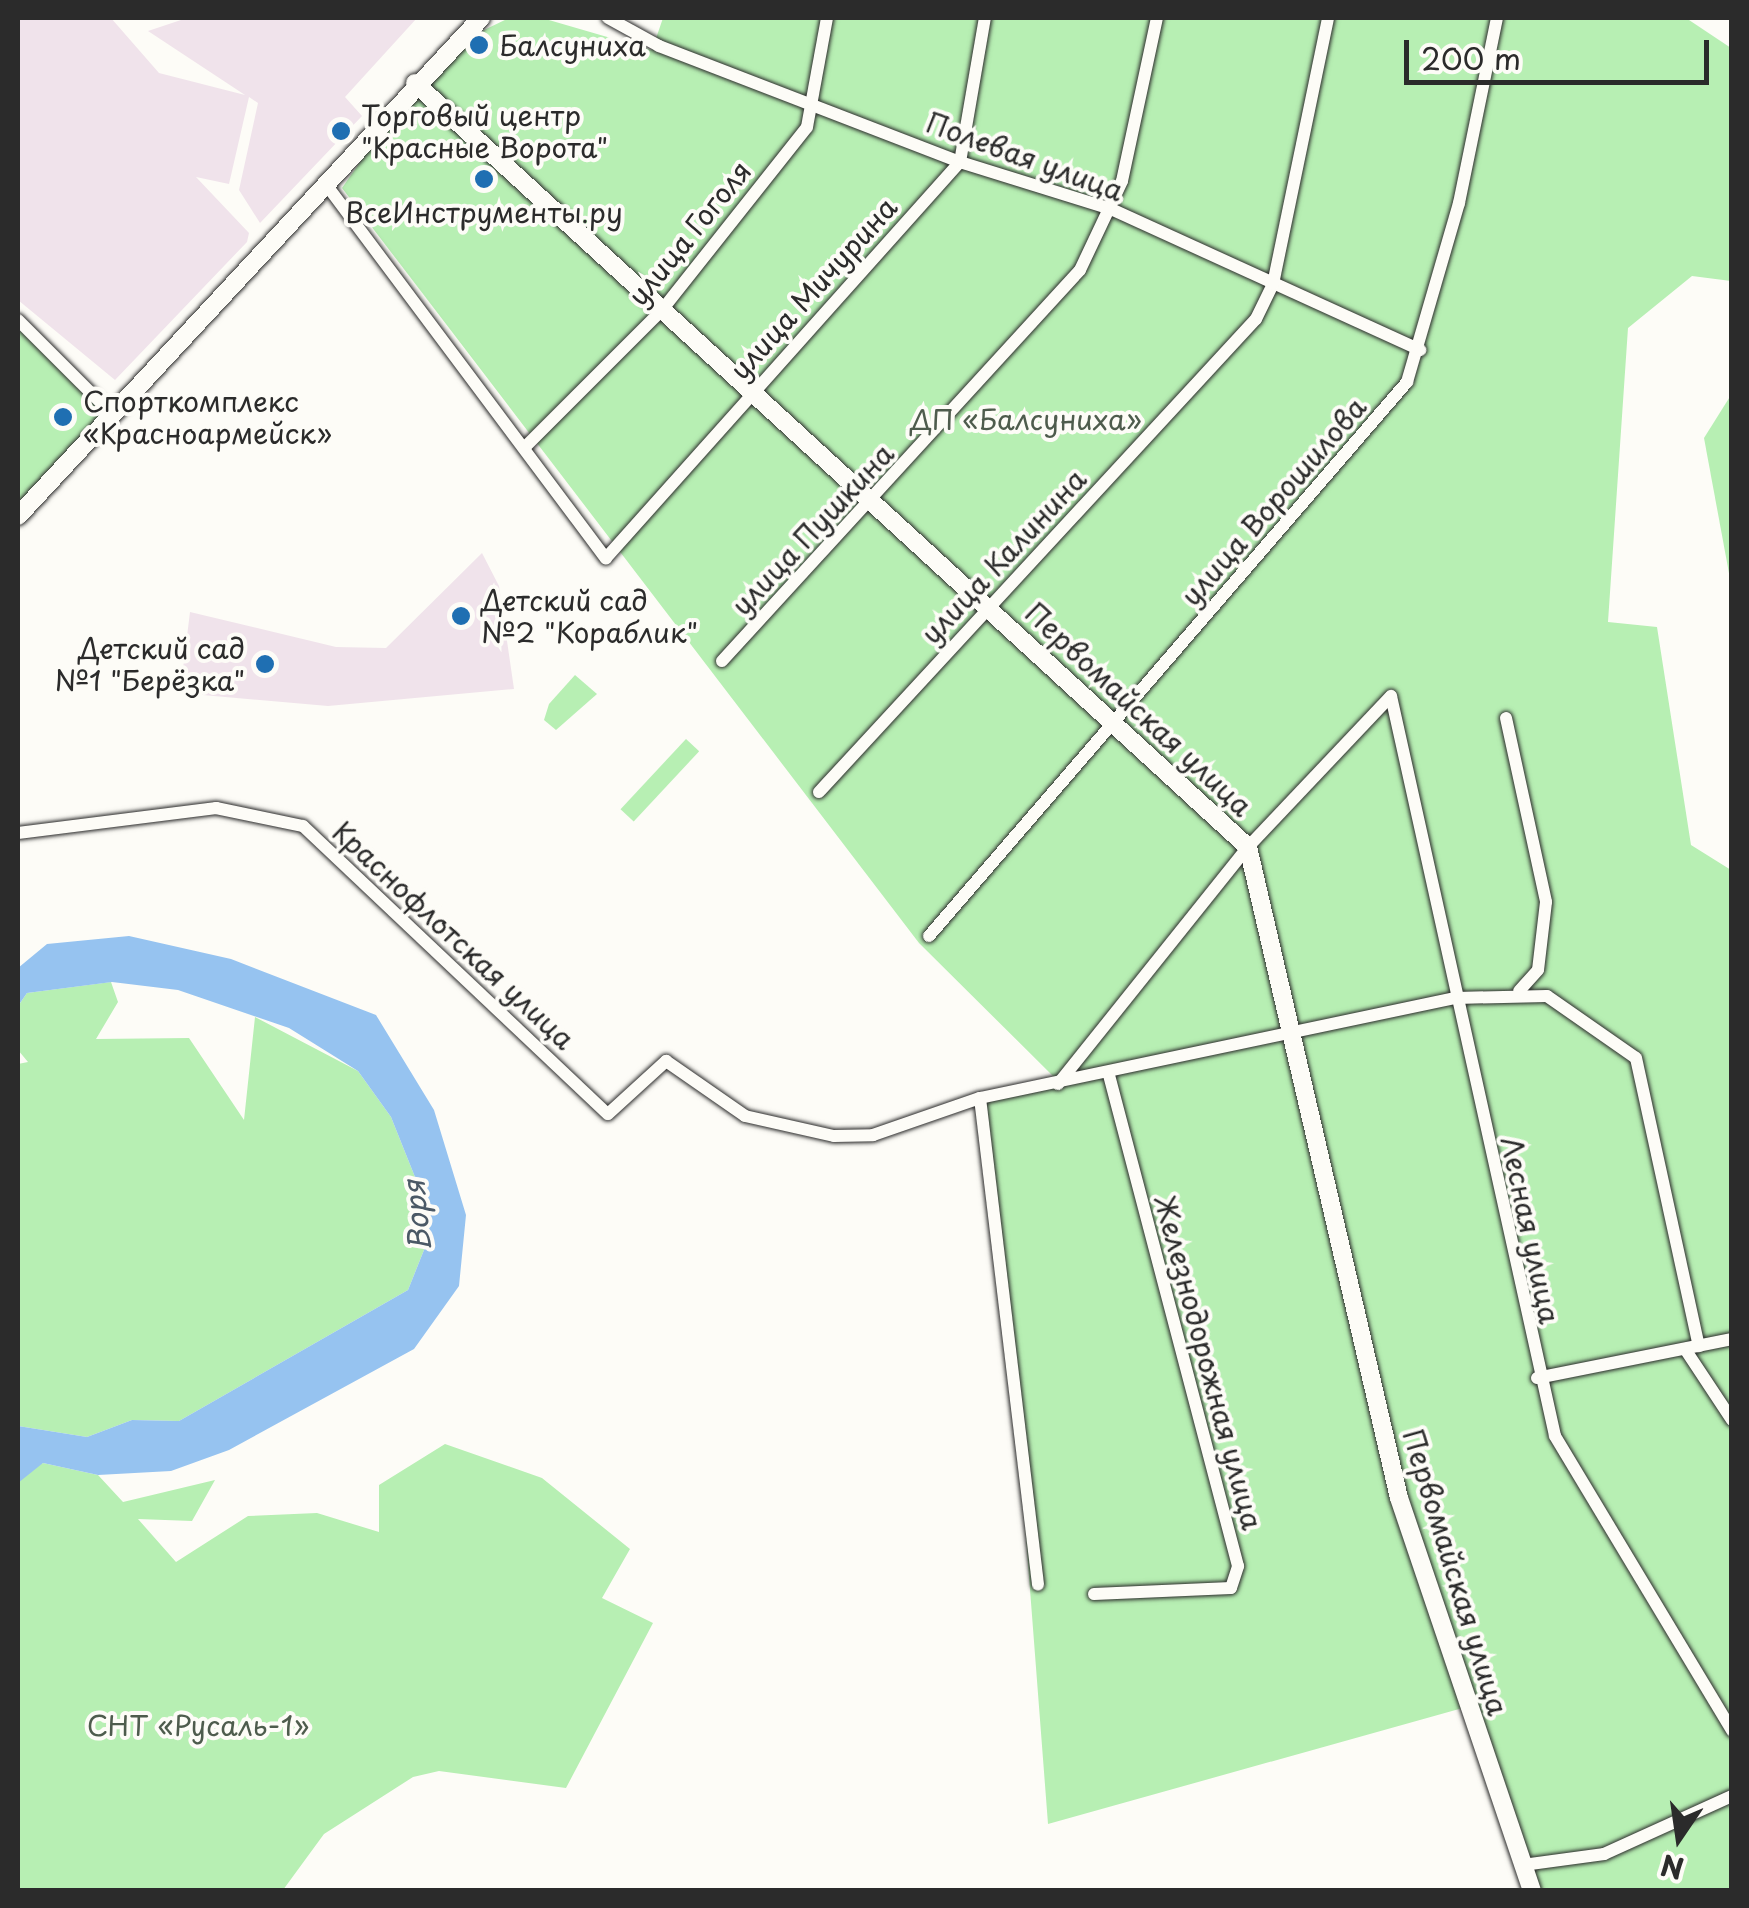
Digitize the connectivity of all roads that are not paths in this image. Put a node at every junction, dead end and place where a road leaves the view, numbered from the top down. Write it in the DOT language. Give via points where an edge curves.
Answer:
graph roads {
  1 [pos="481,18"];
  2 [pos="608,18"];
  3 [pos="826,18"];
  4 [pos="985,18"];
  5 [pos="1157,18"];
  6 [pos="1328,18"];
  7 [pos="1497,18"];
  8 [pos="415,83"];
  9 [pos="815,101"];
  10 [pos="960,162"];
  11 [pos="325,184"];
  12 [pos="1111,209"];
  13 [pos="1273,284"];
  14 [pos="662,310"];
  15 [pos="18,320"];
  16 [pos="1420,350"];
  17 [pos="753,392"];
  18 [pos="112,414"];
  19 [pos="526,446"];
  20 [pos="877,499"];
  21 [pos="18,516"];
  22 [pos="989,608"];
  23 [pos="722,661"];
  24 [pos="1506,718"];
  25 [pos="1114,722"];
  26 [pos="819,792"];
  27 [pos="18,834"];
  28 [pos="1248,847"];
  29 [pos="929,936"];
  30 [pos="1518,991"];
  31 [pos="1456,998"];
  32 [pos="1294,1032"];
  33 [pos="1109,1075"];
  34 [pos="1054,1088"];
  35 [pos="980,1098"];
  36 [pos="1732,1339"];
  37 [pos="1692,1347"];
  38 [pos="1537,1378"];
  39 [pos="1732,1420"];
  40 [pos="1038,1585"];
  41 [pos="1094,1594"];
  42 [pos="1732,1731"];
  43 [pos="1732,1796"];
  44 [pos="1523,1865"];
  45 [pos="1532,1890"];
  1 -- 8 [label="street"];
  2 -- 9 [label="street, Полевая улица" via="658,46"];
  3 -- 9 [label="street, улица Гоголя"];
  4 -- 10 [label="street"];
  5 -- 12 [label="street, улица Пушкина"];
  6 -- 13 [label="street, улица Калинина"];
  7 -- 16 [label="street, улица Ворошилова"];
  8 -- 11 [label="street"];
  8 -- 14 [label="street, Первомайская улица"];
  9 -- 10 [label="street, Полевая улица"];
  9 -- 14 [label="street, улица Гоголя" via="807,127"];
  10 -- 12 [label="street, Полевая улица"];
  10 -- 17 [label="street, улица Мичурина"];
  11 -- 18 [label="street"];
  11 -- 19 [label="street"];
  12 -- 13 [label="street, Полевая улица"];
  12 -- 20 [label="street, улица Пушкина" via="1080,270"];
  13 -- 16 [label="street, Полевая улица"];
  13 -- 22 [label="street, улица Калинина" via="1256,318"];
  14 -- 17 [label="street, Первомайская улица"];
  14 -- 19 [label="street, улица Гоголя"];
  15 -- 18 [label="street"];
  16 -- 25 [label="street, улица Ворошилова" via="1407,382"];
  17 -- 19 [label="street, улица Мичурина" via="606,558"];
  17 -- 20 [label="street, Первомайская улица"];
  18 -- 21 [label="street"];
  20 -- 22 [label="street, Первомайская улица"];
  20 -- 23 [label="street, улица Пушкина"];
  22 -- 25 [label="street, Первомайская улица"];
  22 -- 26 [label="street, улица Калинина"];
  24 -- 30 [label="street" via="1546,902 1538,970"];
  25 -- 28 [label="street, Первомайская улица"];
  25 -- 29 [label="street, улица Ворошилова"];
  27 -- 35 [label="street, Краснофлотская улица" via="216,808 303,826 608,1114 666,1060 726,1109 834,1136 873,1134"];
  28 -- 31 [label="street, Лесная улица" via="1392,696"];
  28 -- 32 [label="street, Первомайская улица"];
  28 -- 34 [label="street"];
  30 -- 31 [label="street"];
  30 -- 37 [label="street" via="1548,996 1636,1058"];
  31 -- 32 [label="street"];
  31 -- 38 [label="street, Лесная улица"];
  32 -- 33 [label="street"];
  32 -- 44 [label="street, Первомайская улица" via="1398,1498"];
  33 -- 34 [label="street"];
  33 -- 41 [label="street, Железнодорожная улица" via="1238,1566 1230,1588"];
  34 -- 35 [label="street"];
  35 -- 40 [label="street"];
  36 -- 37 [label="street"];
  37 -- 38 [label="street"];
  37 -- 39 [label="street"];
  38 -- 42 [label="street, Лесная улица" via="1556,1436"];
  43 -- 44 [label="street" via="1604,1854"];
  44 -- 45 [label="street, Первомайская улица"];
}
